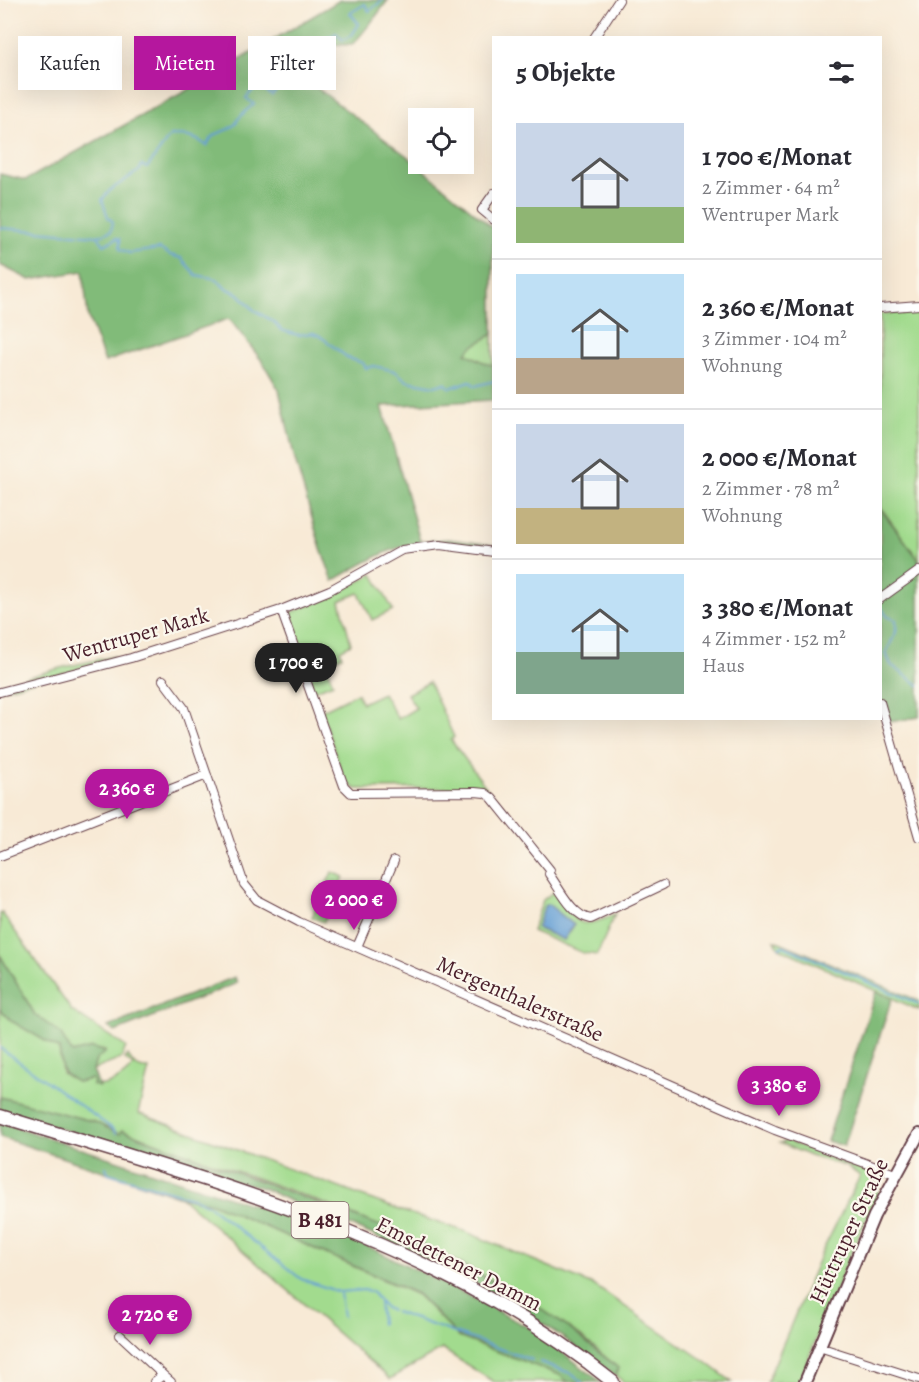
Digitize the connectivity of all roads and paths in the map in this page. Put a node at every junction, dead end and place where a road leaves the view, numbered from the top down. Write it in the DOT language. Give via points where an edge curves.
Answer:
graph roads {
  1 [pos="619,0"];
  2 [pos="595,36"];
  3 [pos="492,196"];
  4 [pos="492,218"];
  5 [pos="919,305"];
  6 [pos="882,308"];
  7 [pos="492,552"];
  8 [pos="919,571"];
  9 [pos="882,598"];
  10 [pos="281,610"];
  11 [pos="163,680"];
  12 [pos="0,692"];
  13 [pos="882,709"];
  14 [pos="207,775"];
  15 [pos="919,837"];
  16 [pos="0,856"];
  17 [pos="394,861"];
  18 [pos="663,885"];
  19 [pos="357,946"];
  20 [pos="0,1116"];
  21 [pos="919,1134"];
  22 [pos="895,1174"];
  23 [pos="120,1335"];
  24 [pos="819,1347"];
  25 [pos="163,1375"];
  26 [pos="919,1379"];
  27 [pos="154,1382"];
  28 [pos="171,1382"];
  29 [pos="613,1382"];
  30 [pos="805,1382"];
  1 -- 2 [label="street"];
  3 -- 4 [label="street" via="482,210"];
  5 -- 6 [label="street"];
  7 -- 10 [label="street, Wentruper Mark" via="440,545 402,550 330,590"];
  8 -- 9 [label="street"];
  10 -- 12 [label="street, Wentruper Mark" via="131,658"];
  10 -- 18 [label="street" via="344,786 351,793 485,793 585,918 591,919"];
  11 -- 14 [label="street, Mergenthalerstraße" via="184,708"];
  13 -- 15 [label="street"];
  14 -- 16 [label="street"];
  14 -- 19 [label="street, Mergenthalerstraße" via="244,884 252,895 299,922"];
  17 -- 19 [label="street"];
  19 -- 22 [label="street, Mergenthalerstraße" via="775,1130"];
  20 -- 29 [label="main road, Emsdettener Damm / B 481" via="246,1194 353,1233 466,1286 538,1328"];
  21 -- 22 [label="main road, Hüttruper Straße"];
  22 -- 24 [label="main road, Hüttruper Straße"];
  23 -- 25 [label="street"];
  24 -- 26 [label="street"];
  24 -- 30 [label="main road, Hüttruper Straße"];
  25 -- 27 [label="street"];
  25 -- 28 [label="street"];
}
